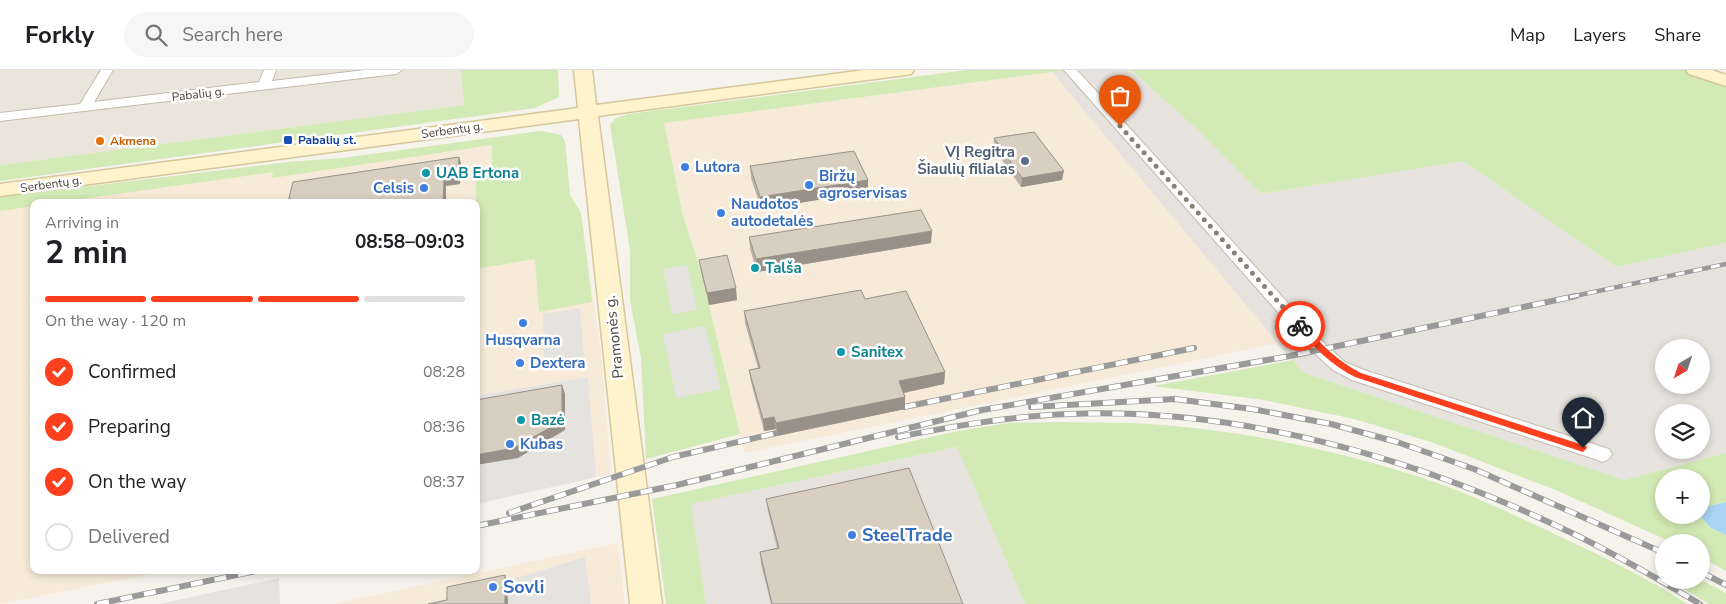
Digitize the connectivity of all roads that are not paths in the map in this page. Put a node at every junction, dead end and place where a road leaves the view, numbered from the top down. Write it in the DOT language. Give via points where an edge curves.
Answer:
graph roads {
  1 [pos="107,70"];
  2 [pos="270,70"];
  3 [pos="396,70"];
  4 [pos="905,70"];
  5 [pos="1070,70"];
  6 [pos="1695,70"];
  7 [pos="1716,70"];
  8 [pos="1726,74"];
  9 [pos="584,78"];
  10 [pos="1726,81"];
  11 [pos="264,86"];
  12 [pos="84,108"];
  13 [pos="588,112"];
  14 [pos="0,118"];
  15 [pos="512,122"];
  16 [pos="592,147"];
  17 [pos="0,190"];
  18 [pos="1602,454"];
  19 [pos="646,604"];
  1 -- 12 [label="street"];
  2 -- 11 [label="street"];
  3 -- 11 [label="street, Pabalių g."];
  4 -- 13 [label="main road, Serbentų g."];
  5 -- 18 [label="street" via="1320,349 1339,366 1358,375"];
  6 -- 10 [label="main road"];
  7 -- 8 [label="main road"];
  9 -- 13 [label="main road, Pramonės g."];
  9 -- 15 [label="main road" via="558,104"];
  11 -- 12 [label="street, Pabalių g."];
  12 -- 14 [label="street, Pabalių g."];
  13 -- 15 [label="main road, Serbentų g."];
  13 -- 16 [label="main road, Pramonės g."];
  15 -- 16 [label="main road" via="563,129"];
  15 -- 17 [label="main road, Serbentų g."];
  16 -- 19 [label="main road, Pramonės g."];
}
